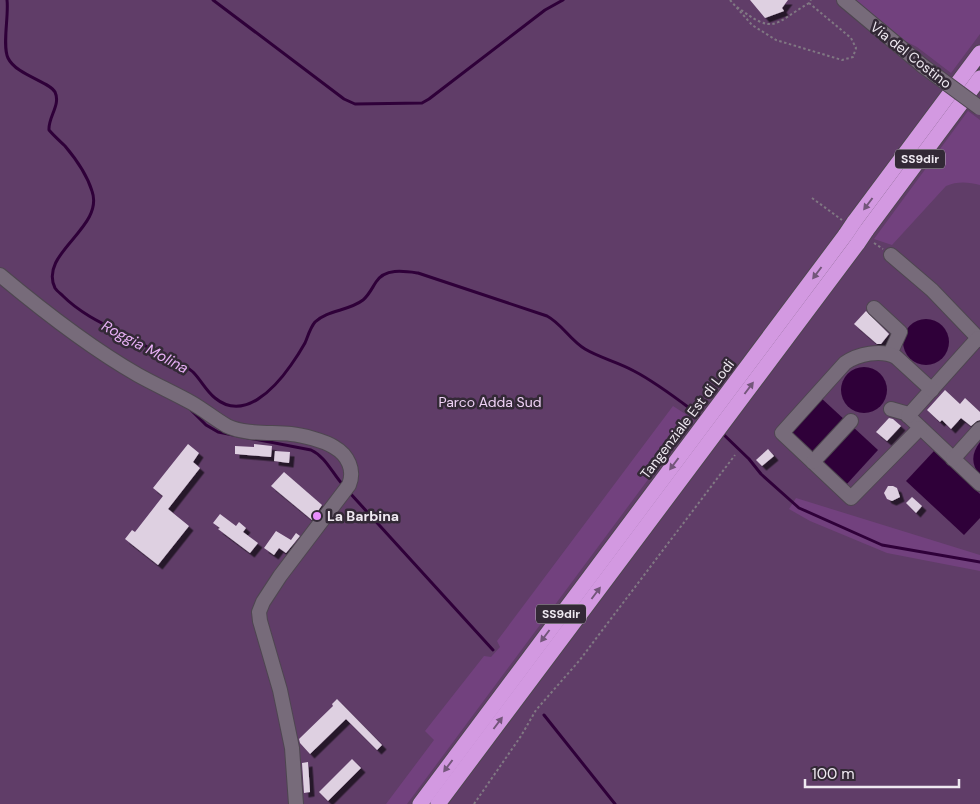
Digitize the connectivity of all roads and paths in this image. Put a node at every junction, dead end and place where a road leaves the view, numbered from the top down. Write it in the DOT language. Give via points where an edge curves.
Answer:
graph roads {
  1 [pos="730,0"];
  2 [pos="811,0"];
  3 [pos="844,0"];
  4 [pos="808,3"];
  5 [pos="734,5"];
  6 [pos="980,53"];
  7 [pos="980,78"];
  8 [pos="980,108"];
  9 [pos="856,233"];
  10 [pos="891,255"];
  11 [pos="0,275"];
  12 [pos="874,308"];
  13 [pos="979,339"];
  14 [pos="890,354"];
  15 [pos="932,390"];
  16 [pos="891,409"];
  17 [pos="908,416"];
  18 [pos="851,421"];
  19 [pos="711,426"];
  20 [pos="920,428"];
  21 [pos="980,429"];
  22 [pos="735,455"];
  23 [pos="953,459"];
  24 [pos="813,462"];
  25 [pos="980,484"];
  26 [pos="296,804"];
  27 [pos="420,804"];
  28 [pos="438,804"];
  29 [pos="474,804"];
  1 -- 5 [label="path"];
  2 -- 4 [label="path"];
  3 -- 8 [label="street, Via del Costino, bridge" via="923,66"];
  4 -- 5 [label="path" via="780,21 769,24 756,21"];
  4 -- 5 [label="path" via="851,38 856,48 853,57 842,60 776,40 752,26"];
  6 -- 9 [label="highway, Tangenziale Est di Lodi / SS9dir, one-way"];
  7 -- 9 [label="highway, Tangenziale Est di Lodi / SS9dir"];
  9 -- 19 [label="highway, Tangenziale Est di Lodi / SS9dir"];
  10 -- 13 [label="street" via="932,290"];
  11 -- 26 [label="street" via="101,352 228,426 247,431 294,434 336,448 352,468 347,489 280,576 259,612 292,748"];
  12 -- 14 [label="street" via="900,332"];
  13 -- 15 [label="street"];
  14 -- 15 [label="street"];
  14 -- 24 [label="street" via="859,356 845,364 782,433"];
  15 -- 17 [label="street"];
  16 -- 17 [label="street"];
  17 -- 20 [label="street"];
  18 -- 24 [label="street"];
  19 -- 27 [label="highway, Tangenziale Est di Lodi / SS9dir, one-way"];
  28 -- 19 [label="highway, Tangenziale Est di Lodi / SS9dir, one-way"];
  20 -- 23 [label="street"];
  20 -- 24 [label="street" via="851,498"];
  21 -- 23 [label="street"];
  22 -- 29 [label="path" via="579,661 536,710"];
  23 -- 25 [label="street"];
}
